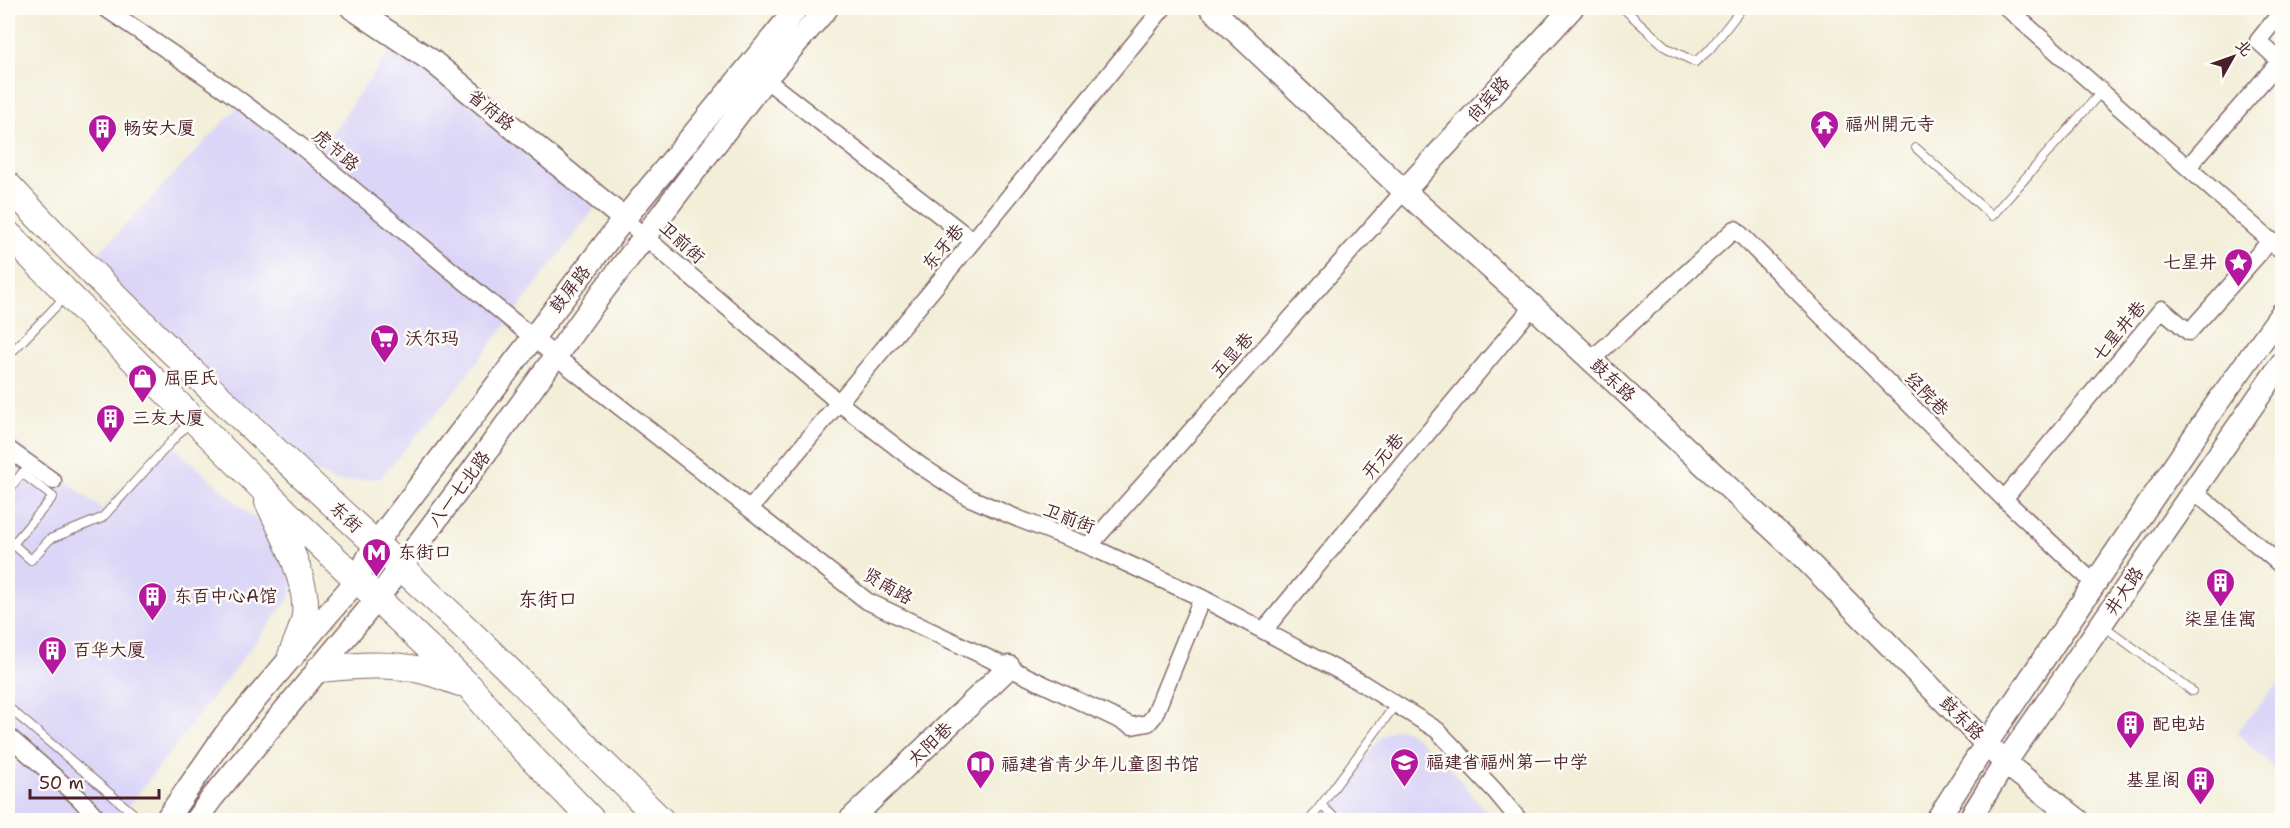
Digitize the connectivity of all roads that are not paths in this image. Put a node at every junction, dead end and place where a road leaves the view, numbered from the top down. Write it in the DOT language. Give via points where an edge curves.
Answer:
graph roads {
  1 [pos="105,8"];
  2 [pos="352,8"];
  3 [pos="797,8"];
  4 [pos="827,8"];
  5 [pos="1163,8"];
  6 [pos="1211,8"];
  7 [pos="1572,8"];
  8 [pos="1623,8"];
  9 [pos="1742,8"];
  10 [pos="2007,8"];
  11 [pos="2283,11"];
  12 [pos="765,79"];
  13 [pos="2102,92"];
  14 [pos="1916,148"];
  15 [pos="2188,167"];
  16 [pos="8,184"];
  17 [pos="1404,191"];
  18 [pos="624,219"];
  19 [pos="8,234"];
  20 [pos="645,235"];
  21 [pos="974,241"];
  22 [pos="2277,245"];
  23 [pos="68,295"];
  24 [pos="1533,306"];
  25 [pos="2283,313"];
  26 [pos="533,337"];
  27 [pos="8,356"];
  28 [pos="555,356"];
  29 [pos="1591,360"];
  30 [pos="2283,363"];
  31 [pos="838,402"];
  32 [pos="192,418"];
  33 [pos="8,449"];
  34 [pos="260,485"];
  35 [pos="53,489"];
  36 [pos="2193,490"];
  37 [pos="8,491"];
  38 [pos="2004,499"];
  39 [pos="750,509"];
  40 [pos="375,544"];
  41 [pos="9,545"];
  42 [pos="1089,546"];
  43 [pos="2283,566"];
  44 [pos="400,568"];
  45 [pos="357,580"];
  46 [pos="2095,584"];
  47 [pos="1202,598"];
  48 [pos="377,599"];
  49 [pos="2101,624"];
  50 [pos="1264,630"];
  51 [pos="291,656"];
  52 [pos="1009,667"];
  53 [pos="319,669"];
  54 [pos="470,687"];
  55 [pos="2192,691"];
  56 [pos="1397,704"];
  57 [pos="8,707"];
  58 [pos="8,736"];
  59 [pos="1986,744"];
  60 [pos="2005,762"];
  61 [pos="1321,805"];
  62 [pos="99,820"];
  63 [pos="141,820"];
  64 [pos="166,820"];
  65 [pos="196,820"];
  66 [pos="592,820"];
  67 [pos="661,820"];
  68 [pos="850,820"];
  69 [pos="1310,820"];
  70 [pos="1337,820"];
  71 [pos="1519,820"];
  72 [pos="1937,820"];
  73 [pos="1969,820"];
  74 [pos="2078,820"];
  1 -- 26 [label="street, 虎节路" via="297,143"];
  2 -- 18 [label="street, 省府路" via="432,61"];
  3 -- 18 [label="street, 鼓屏路"];
  4 -- 12 [label="street"];
  5 -- 21 [label="street, 东牙巷"];
  6 -- 17 [label="street, 鼓东路"];
  7 -- 17 [label="street, 尚宾路"];
  8 -- 9 [label="lane" via="1667,48 1695,62"];
  10 -- 13 [label="street"];
  11 -- 15 [label="street" via="2258,41 2280,61"];
  12 -- 20 [label="street"];
  12 -- 21 [label="street"];
  13 -- 14 [label="lane" via="1992,216"];
  13 -- 15 [label="street"];
  15 -- 22 [label="street"];
  16 -- 40 [label="main road, 东街" via="82,264"];
  17 -- 24 [label="street, 鼓东路"];
  17 -- 42 [label="street, 五显巷"];
  18 -- 20 [label="street, 卫前街"];
  18 -- 26 [label="street, 鼓屏路"];
  19 -- 23 [label="main road"];
  20 -- 28 [label="street, 八一七北路"];
  20 -- 31 [label="street, 卫前街"];
  21 -- 31 [label="street, 东牙巷"];
  22 -- 38 [label="street, 七星井巷" via="2189,332 2162,309"];
  23 -- 27 [label="lane"];
  23 -- 32 [label="main road"];
  24 -- 29 [label="street, 鼓东路"];
  24 -- 50 [label="street, 开元巷"];
  25 -- 46 [label="street"];
  26 -- 28 [label="street, 贤南路"];
  26 -- 40 [label="street, 鼓屏路"];
  28 -- 39 [label="street, 贤南路"];
  28 -- 44 [label="street, 八一七北路"];
  29 -- 38 [label="street, 经院巷" via="1735,229"];
  29 -- 59 [label="street, 鼓东路" via="1801,555"];
  30 -- 36 [label="street, 井大路"];
  31 -- 39 [label="street, 东牙巷"];
  31 -- 42 [label="street, 卫前街" via="968,497"];
  32 -- 34 [label="main road"];
  32 -- 41 [label="lane" via="102,518 50,539 31,560"];
  33 -- 35 [label="street"];
  34 -- 45 [label="main road"];
  34 -- 51 [label="main road" via="303,587 305,620"];
  35 -- 37 [label="lane" via="22,473"];
  35 -- 41 [label="lane"];
  36 -- 43 [label="street"];
  36 -- 49 [label="street, 井大路"];
  38 -- 46 [label="street, 经院巷"];
  39 -- 52 [label="street, 贤南路" via="867,601"];
  40 -- 44 [label="main road, 东街"];
  40 -- 45 [label="street, 鼓屏路"];
  42 -- 47 [label="street, 卫前街"];
  44 -- 48 [label="street, 八一七北路"];
  44 -- 67 [label="main road, 东街"];
  45 -- 48 [label="main road"];
  45 -- 51 [label="street"];
  46 -- 59 [label="street"];
  47 -- 50 [label="street, 卫前街"];
  47 -- 52 [label="street, 贤南路" via="1148,723 1132,726"];
  48 -- 53 [label="street, 八一七北路"];
  48 -- 54 [label="main road"];
  49 -- 55 [label="lane"];
  49 -- 60 [label="street, 井大路"];
  50 -- 56 [label="street, 卫前街"];
  51 -- 64 [label="street" via="225,735"];
  52 -- 68 [label="street, 太阳巷"];
  53 -- 54 [label="main road" via="355,666 422,670"];
  53 -- 65 [label="street, 八一七北路"];
  54 -- 66 [label="main road"];
  56 -- 61 [label="lane"];
  56 -- 71 [label="street, 卫前街" via="1437,730"];
  57 -- 63 [label="lane"];
  58 -- 62 [label="street"];
  59 -- 60 [label="street, 鼓东路"];
  59 -- 72 [label="street"];
  60 -- 73 [label="street, 井大路"];
  60 -- 74 [label="street, 鼓东路"];
  61 -- 69 [label="lane"];
  61 -- 70 [label="lane"];
}
